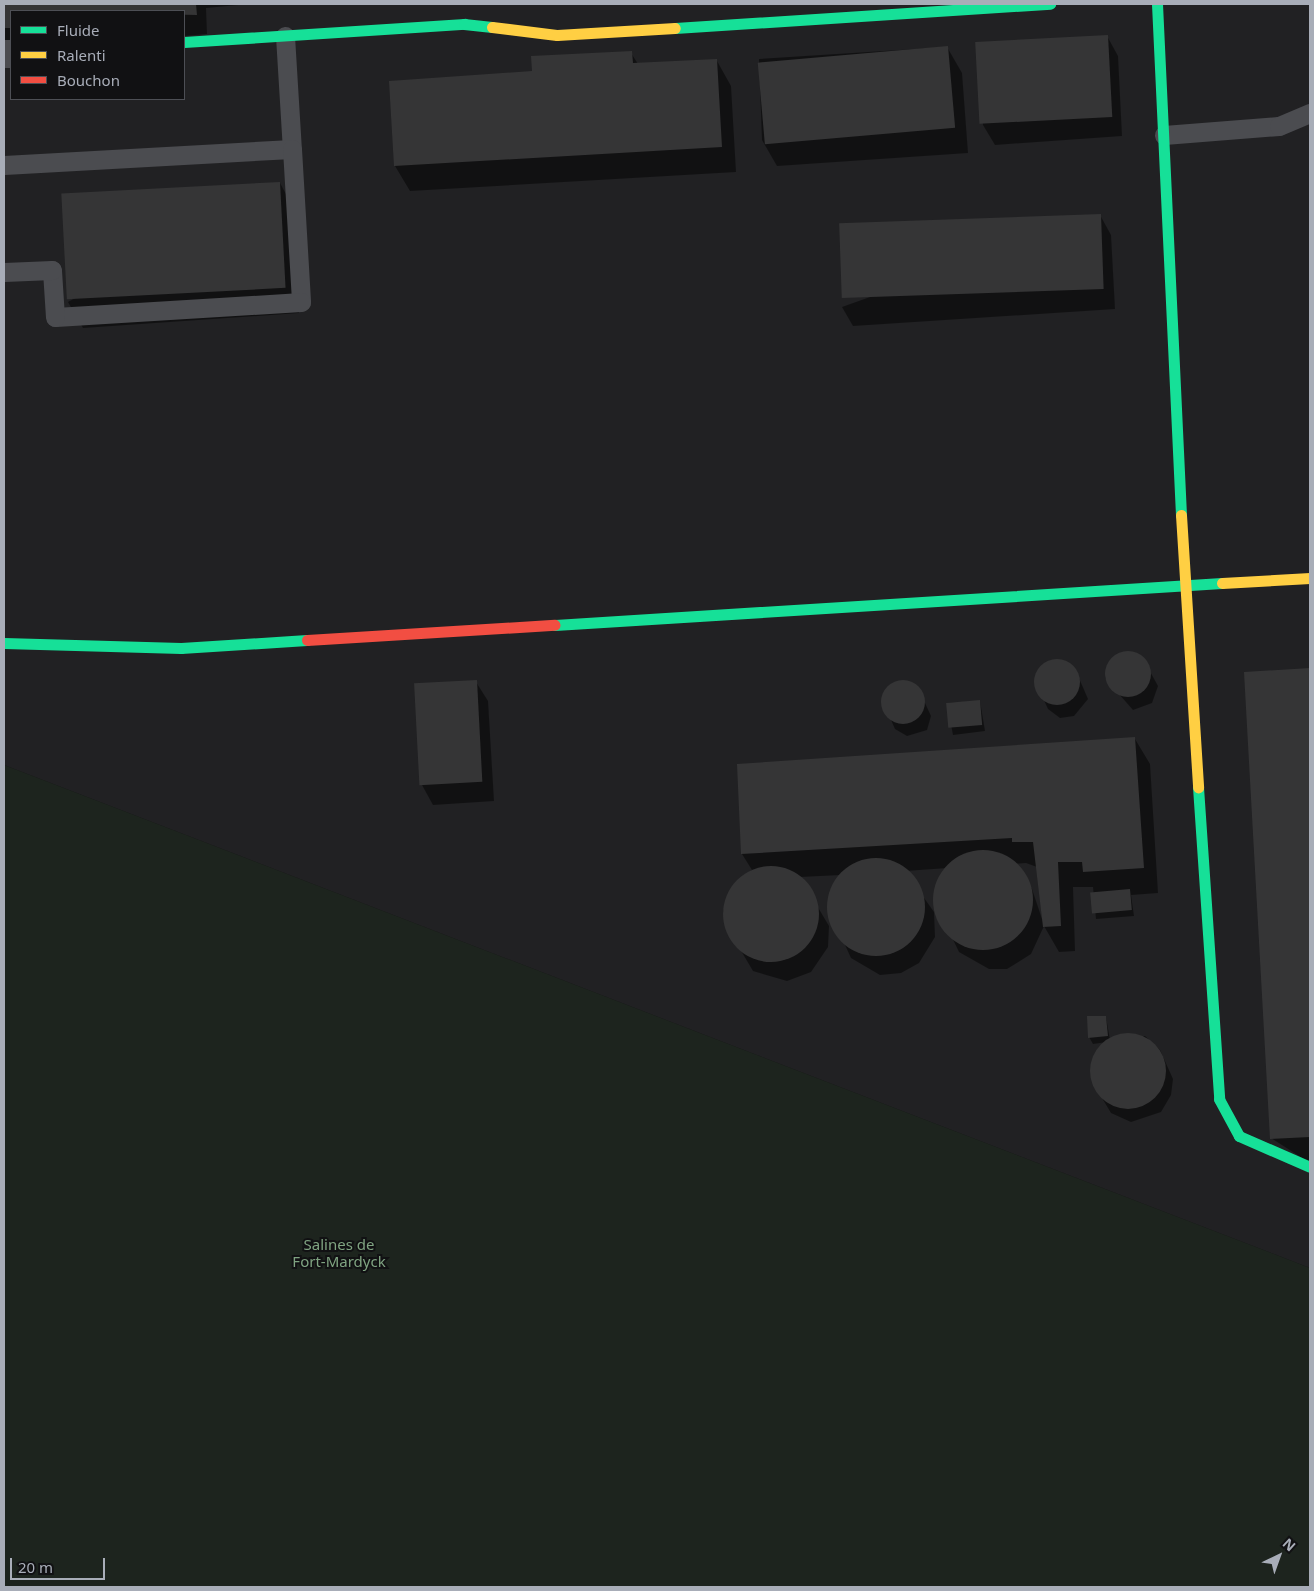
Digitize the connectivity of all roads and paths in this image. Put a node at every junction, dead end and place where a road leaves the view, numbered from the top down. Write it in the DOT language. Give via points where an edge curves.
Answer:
graph roads {
  1 [pos="1050,4"];
  2 [pos="1157,4"];
  3 [pos="285,36"];
  4 [pos="185,42"];
  5 [pos="1310,113"];
  6 [pos="1164,134"];
  7 [pos="292,149"];
  8 [pos="4,165"];
  9 [pos="4,272"];
  10 [pos="1310,578"];
  11 [pos="1184,586"];
  12 [pos="4,644"];
  13 [pos="1310,1167"];
  1 -- 3 [label="street" via="557,35 464,24"];
  2 -- 6 [label="street"];
  3 -- 4 [label="street"];
  3 -- 7 [label="lane"];
  5 -- 6 [label="lane" via="1279,126"];
  6 -- 11 [label="street"];
  7 -- 8 [label="lane"];
  7 -- 9 [label="lane" via="301,302 54,316 52,270"];
  10 -- 11 [label="street"];
  11 -- 12 [label="street" via="181,648"];
  11 -- 13 [label="street" via="1219,1099 1239,1136"];
}
